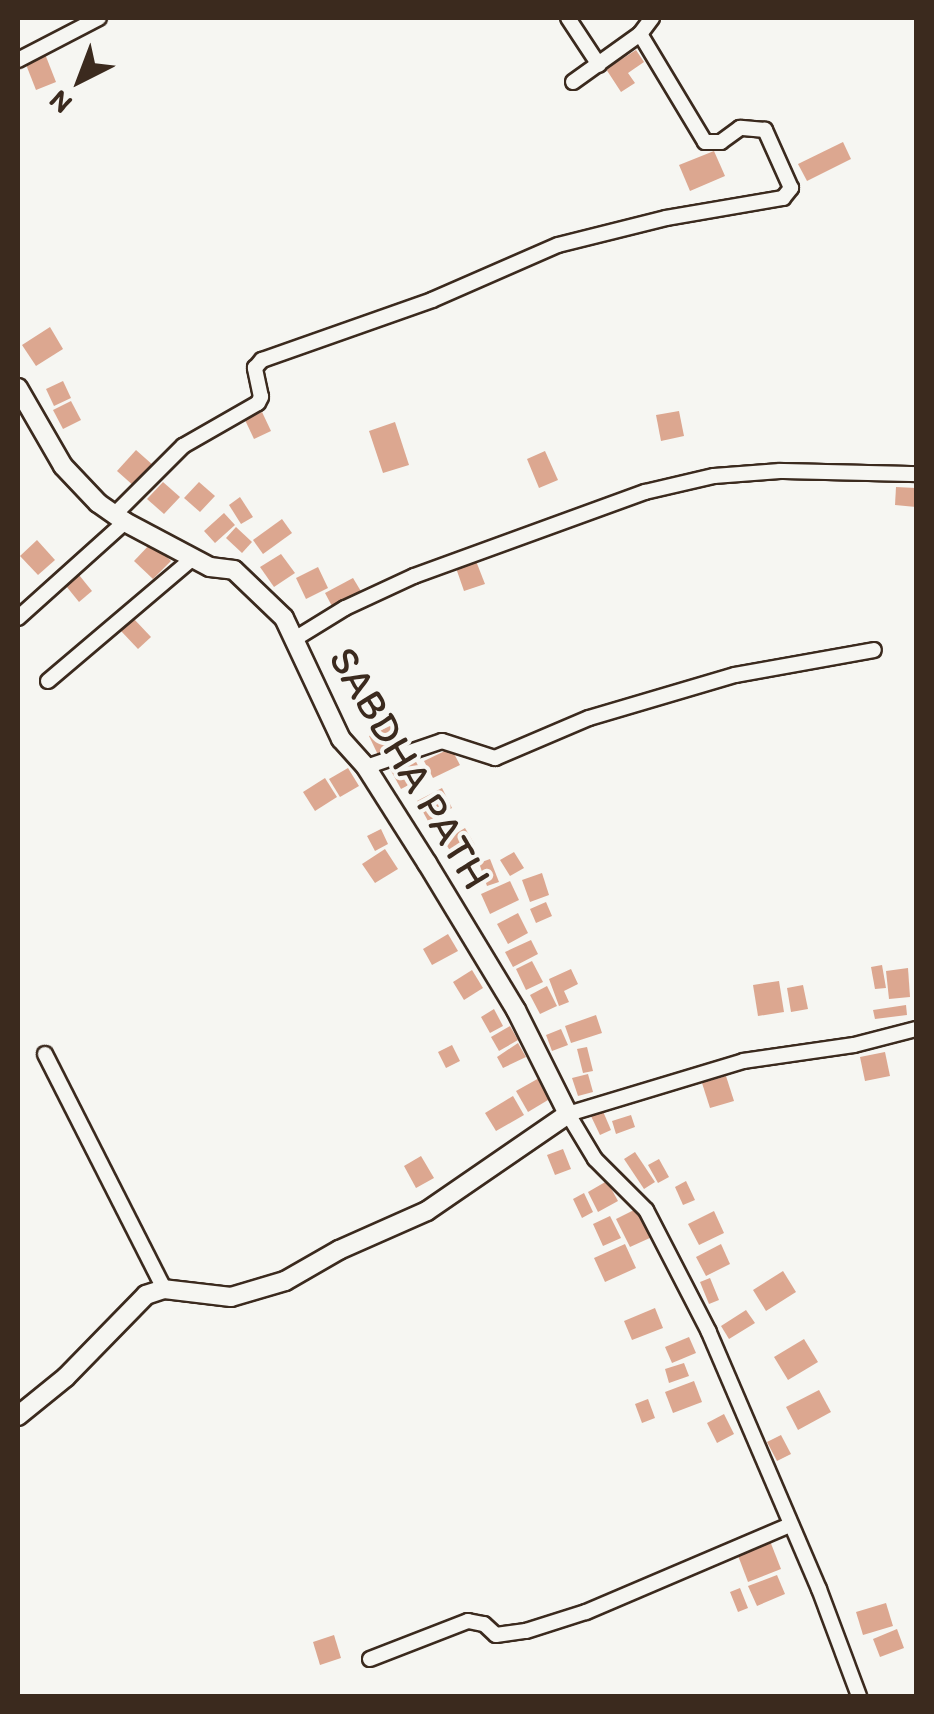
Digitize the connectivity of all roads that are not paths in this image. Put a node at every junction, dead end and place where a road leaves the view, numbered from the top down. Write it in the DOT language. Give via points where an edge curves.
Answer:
graph roads {
  1 [pos="100,18"];
  2 [pos="568,18"];
  3 [pos="652,18"];
  4 [pos="640,34"];
  5 [pos="18,60"];
  6 [pos="599,66"];
  7 [pos="573,82"];
  8 [pos="18,388"];
  9 [pos="914,474"];
  10 [pos="119,518"];
  11 [pos="192,558"];
  12 [pos="18,618"];
  13 [pos="294,640"];
  14 [pos="874,650"];
  15 [pos="48,681"];
  16 [pos="366,767"];
  17 [pos="916,1030"];
  18 [pos="45,1054"];
  19 [pos="568,1114"];
  20 [pos="164,1289"];
  21 [pos="18,1416"];
  22 [pos="790,1525"];
  23 [pos="370,1659"];
  24 [pos="859,1696"];
  1 -- 5 [label="street"];
  2 -- 6 [label="street"];
  3 -- 4 [label="street"];
  4 -- 6 [label="street"];
  4 -- 10 [label="street" via="705,142 721,142 740,128 765,130 791,188 784,198 558,245 432,300 262,360 255,368 258,403 183,446"];
  6 -- 7 [label="street"];
  8 -- 10 [label="street, SABDHA PATH" via="63,466"];
  9 -- 13 [label="street" via="780,471 714,476 645,492 414,576"];
  10 -- 11 [label="street, SABDHA PATH"];
  10 -- 12 [label="street"];
  11 -- 13 [label="street, SABDHA PATH" via="234,570 272,602"];
  11 -- 15 [label="street"];
  13 -- 16 [label="street, SABDHA PATH" via="341,740"];
  14 -- 16 [label="street" via="735,675 589,718 495,758 442,741"];
  16 -- 19 [label="street, SABDHA PATH" via="516,1010"];
  17 -- 19 [label="street" via="743,1061"];
  18 -- 20 [label="street"];
  19 -- 20 [label="street" via="426,1210 286,1281 231,1297"];
  19 -- 22 [label="street" via="595,1159 633,1194 656,1228 709,1332"];
  20 -- 21 [label="street" via="146,1296"];
  22 -- 23 [label="street" via="586,1612 504,1636 468,1621"];
  22 -- 24 [label="street"];
}
